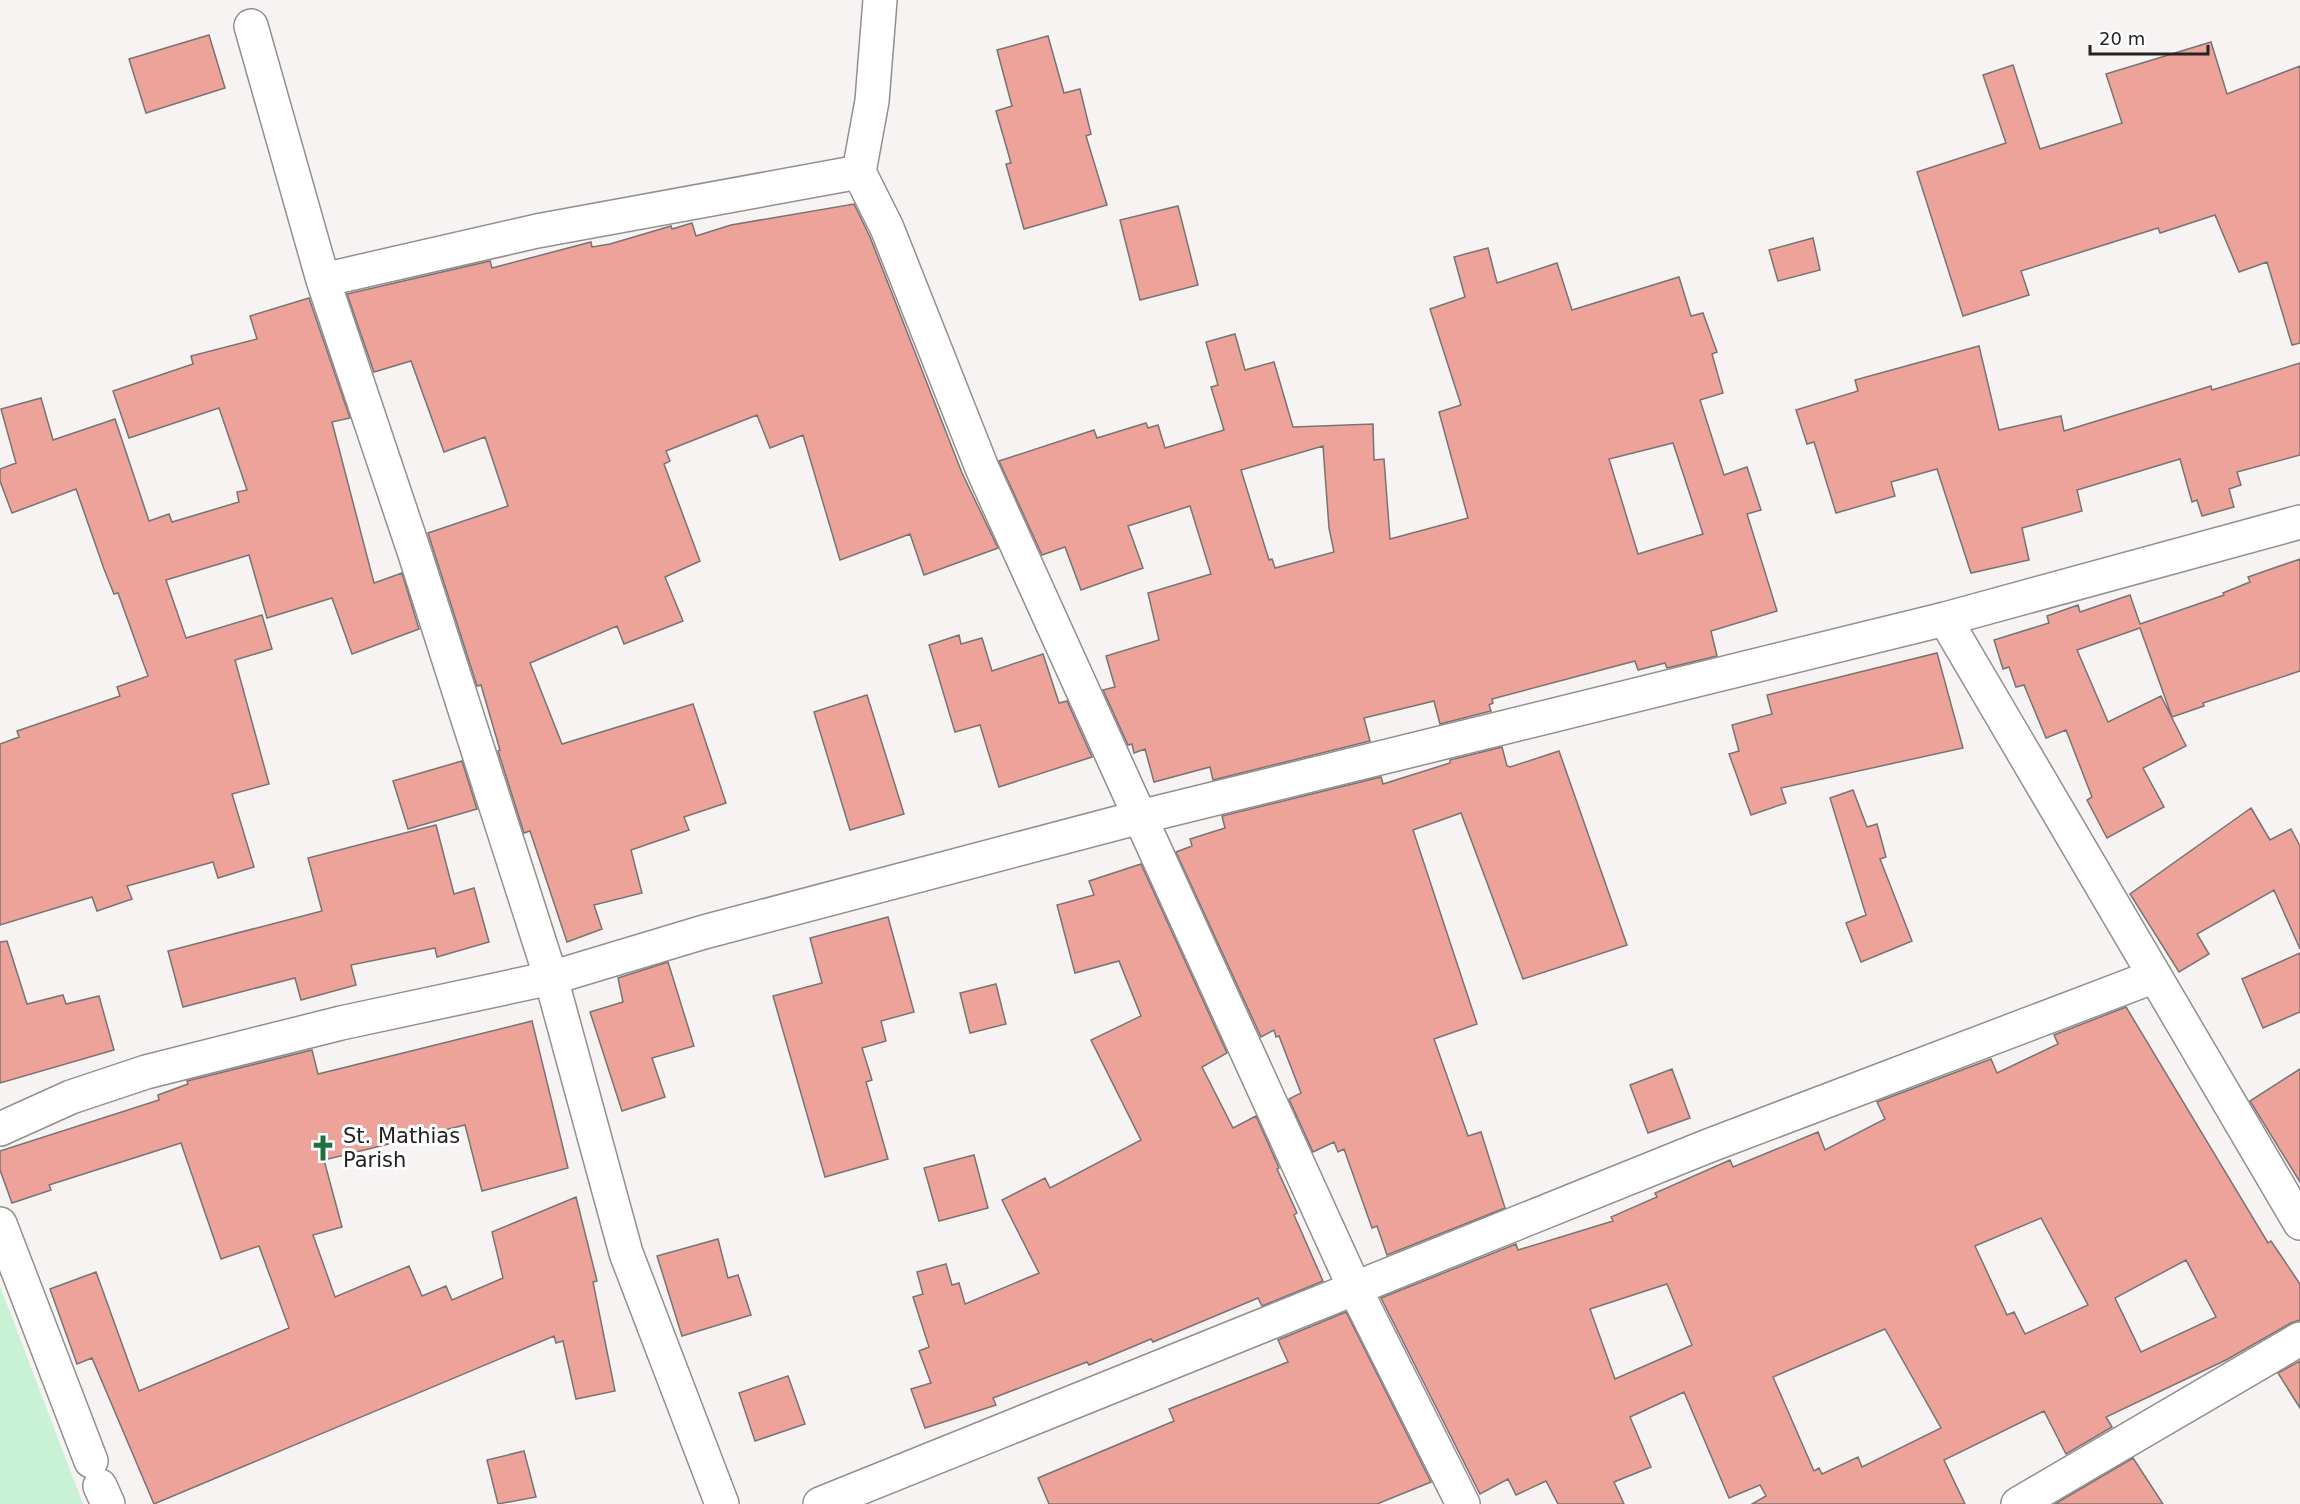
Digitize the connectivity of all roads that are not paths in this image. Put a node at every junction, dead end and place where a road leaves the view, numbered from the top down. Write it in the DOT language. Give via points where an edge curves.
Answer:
graph roads {
  1 [pos="880,0"];
  2 [pos="251,26"];
  3 [pos="859,172"];
  4 [pos="323,280"];
  5 [pos="2300,522"];
  6 [pos="1945,619"];
  7 [pos="1140,817"];
  8 [pos="2155,976"];
  9 [pos="551,978"];
  10 [pos="0,1130"];
  11 [pos="2300,1223"];
  12 [pos="0,1224"];
  13 [pos="1355,1289"];
  14 [pos="2300,1339"];
  15 [pos="100,1484"];
  16 [pos="722,1504"];
  17 [pos="820,1504"];
  18 [pos="1463,1504"];
  19 [pos="2018,1504"];
  1 -- 3 [label="street" via="872,101"];
  2 -- 4 [label="street"];
  3 -- 4 [label="street" via="537,231"];
  3 -- 7 [label="street" via="887,228 982,468"];
  4 -- 9 [label="street" via="416,554"];
  5 -- 6 [label="street"];
  6 -- 7 [label="street"];
  6 -- 8 [label="street"];
  7 -- 9 [label="street" via="704,932"];
  7 -- 13 [label="street"];
  8 -- 11 [label="street"];
  8 -- 13 [label="street" via="1708,1146"];
  9 -- 10 [label="street" via="341,1023 146,1072 71,1097"];
  9 -- 16 [label="street" via="626,1253"];
  12 -- 15 [label="street"];
  13 -- 17 [label="street"];
  13 -- 18 [label="street"];
  14 -- 19 [label="street"];
}
